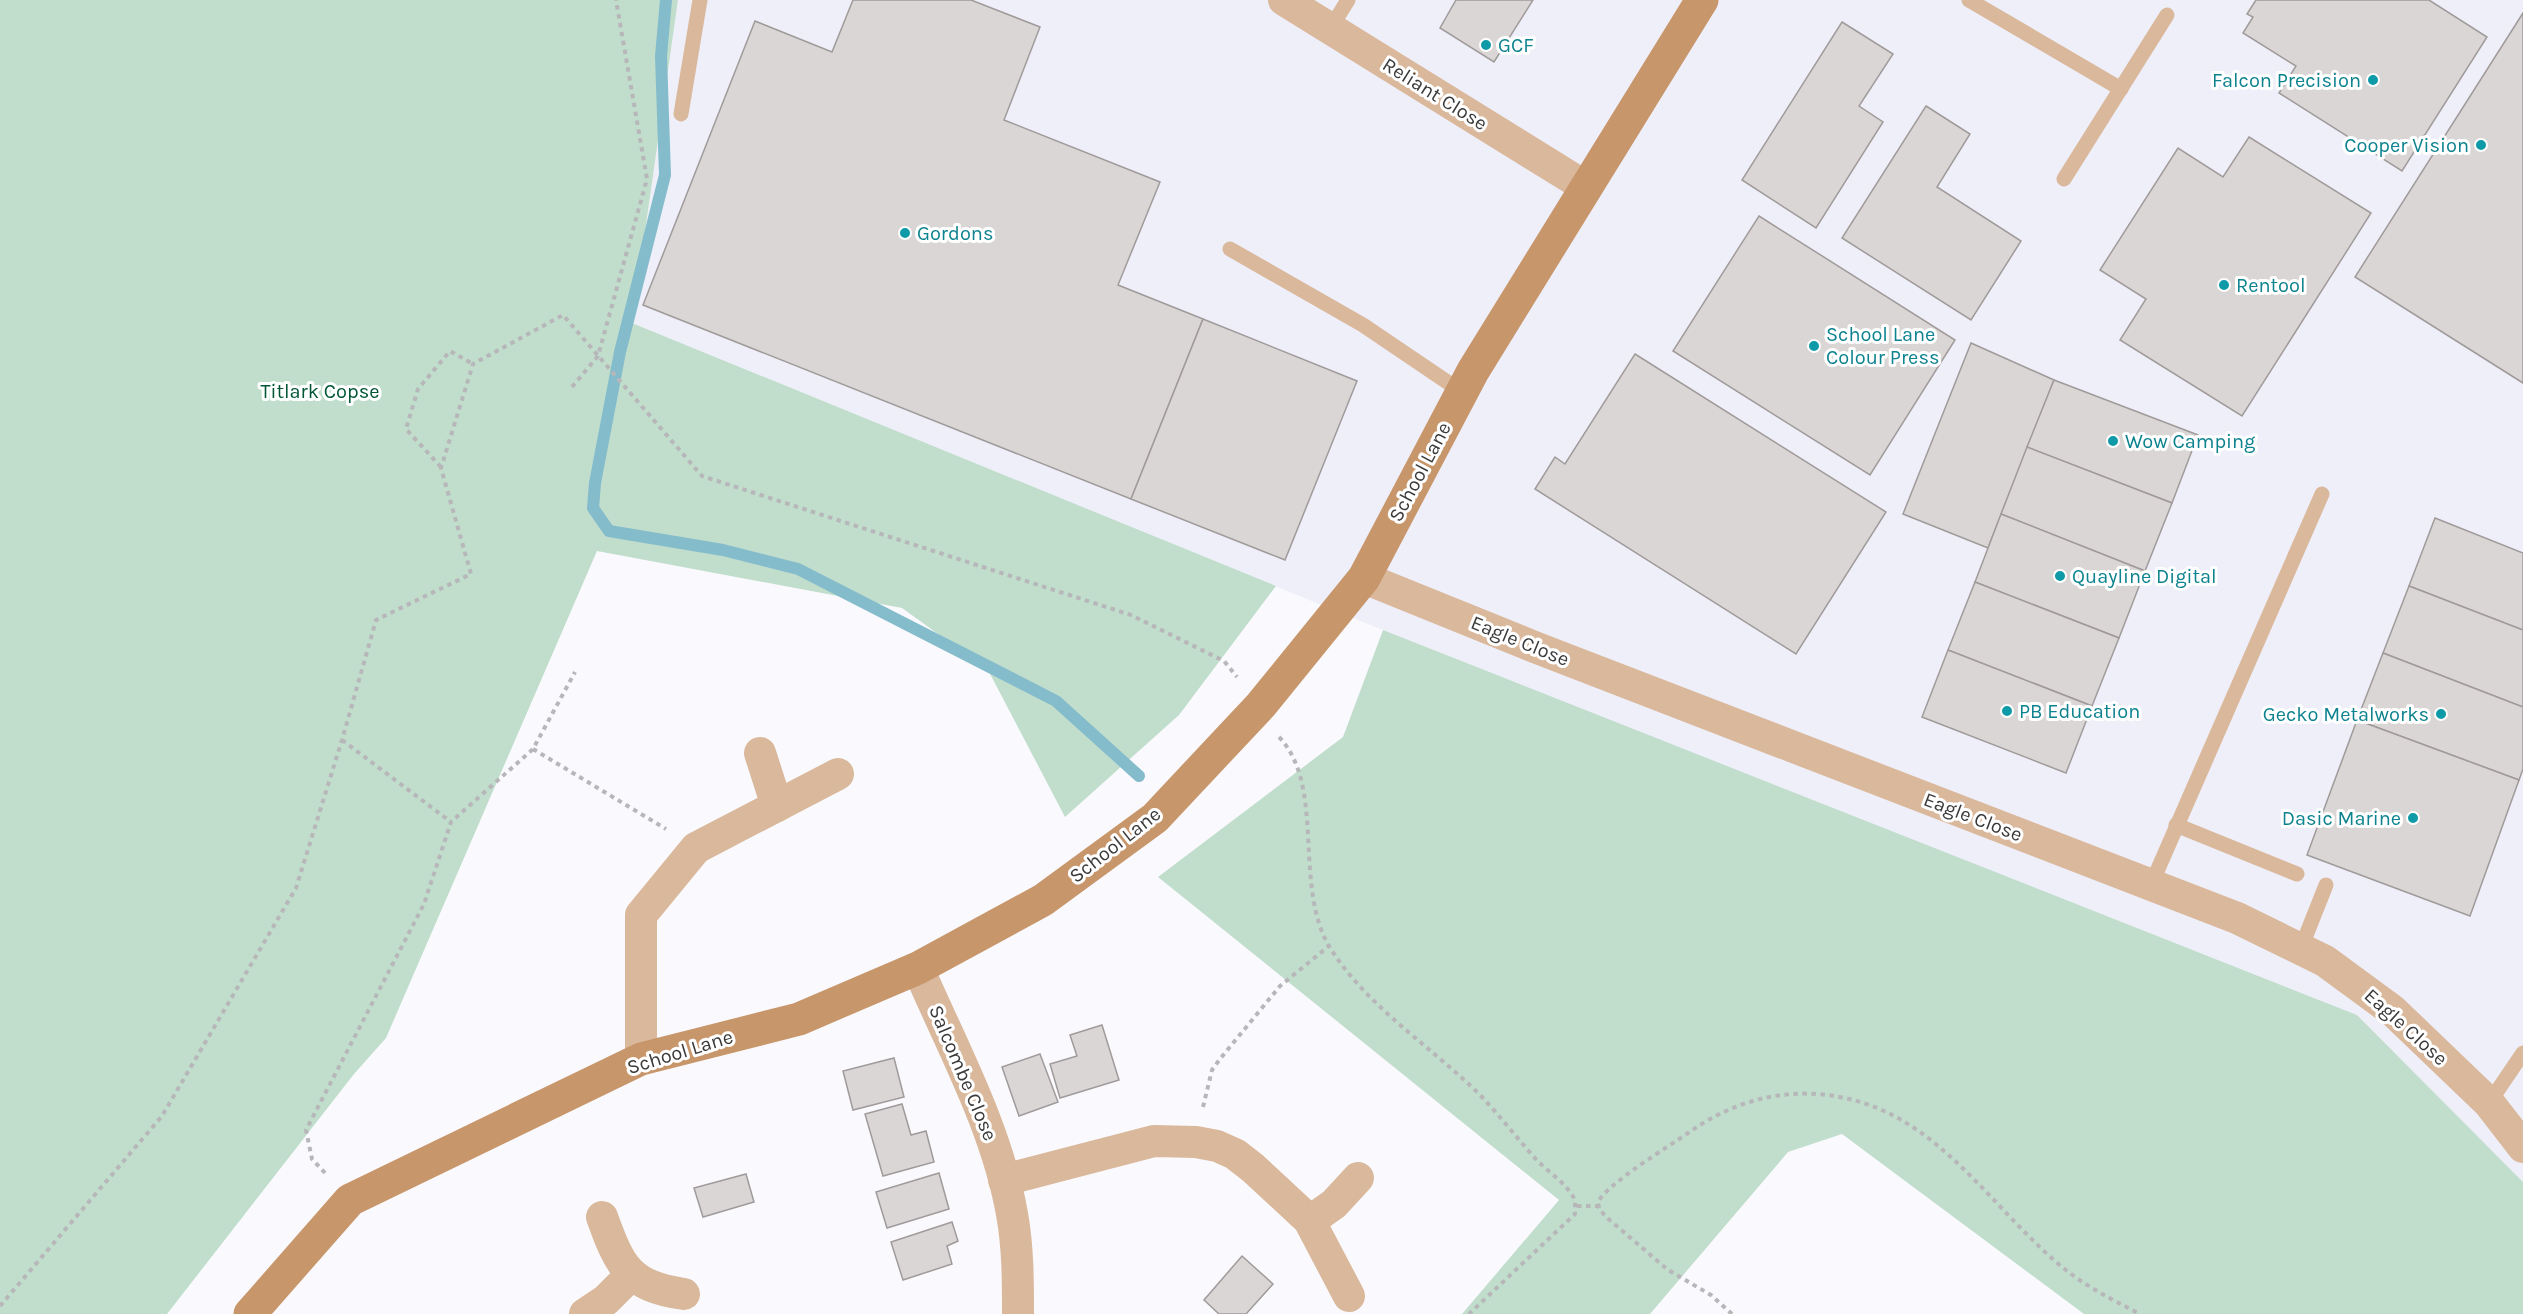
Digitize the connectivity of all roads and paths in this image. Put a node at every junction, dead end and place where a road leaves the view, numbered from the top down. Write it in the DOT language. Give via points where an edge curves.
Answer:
graph roads {
  1 [pos="616,0"];
  2 [pos="700,0"];
  3 [pos="1284,0"];
  4 [pos="1348,0"];
  5 [pos="1702,0"];
  6 [pos="1969,0"];
  7 [pos="2167,15"];
  8 [pos="1330,29"];
  9 [pos="2121,89"];
  10 [pos="681,114"];
  11 [pos="2064,179"];
  12 [pos="1586,187"];
  13 [pos="1230,249"];
  14 [pos="598,356"];
  15 [pos="473,364"];
  16 [pos="572,387"];
  17 [pos="1462,392"];
  18 [pos="441,468"];
  19 [pos="2322,494"];
  20 [pos="1364,578"];
  21 [pos="575,672"];
  22 [pos="1256,710"];
  23 [pos="342,740"];
  24 [pos="533,748"];
  25 [pos="760,753"];
  26 [pos="838,774"];
  27 [pos="777,806"];
  28 [pos="451,822"];
  29 [pos="2176,825"];
  30 [pos="696,848"];
  31 [pos="2298,874"];
  32 [pos="2151,885"];
  33 [pos="2326,885"];
  34 [pos="1329,946"];
  35 [pos="2301,948"];
  36 [pos="918,968"];
  37 [pos="2523,1053"];
  38 [pos="641,1059"];
  39 [pos="2489,1104"];
  40 [pos="1196,1142"];
  41 [pos="2523,1147"];
  42 [pos="1358,1178"];
  43 [pos="1004,1180"];
  44 [pos="350,1200"];
  45 [pos="1577,1206"];
  46 [pos="1598,1206"];
  47 [pos="602,1217"];
  48 [pos="1310,1221"];
  49 [pos="631,1275"];
  50 [pos="684,1294"];
  51 [pos="1349,1296"];
  52 [pos="0,1306"];
  53 [pos="250,1314"];
  54 [pos="585,1314"];
  55 [pos="1018,1314"];
  56 [pos="1468,1314"];
  57 [pos="1732,1314"];
  58 [pos="2140,1314"];
  1 -- 14 [label="path" via="647,179"];
  2 -- 10 [label="lane"];
  3 -- 8 [label="street, Reliant Close"];
  4 -- 8 [label="lane"];
  5 -- 12 [label="street, School Lane"];
  6 -- 9 [label="lane"];
  7 -- 9 [label="lane"];
  8 -- 12 [label="street, Reliant Close"];
  9 -- 11 [label="lane"];
  12 -- 17 [label="street, School Lane"];
  13 -- 17 [label="lane" via="1363,326"];
  14 -- 15 [label="path" via="563,315"];
  14 -- 16 [label="path"];
  14 -- 22 [label="path" via="702,477 1131,615 1224,661"];
  15 -- 18 [label="path"];
  15 -- 18 [label="path" via="450,351 418,389 406,429"];
  17 -- 20 [label="street, School Lane"];
  18 -- 23 [label="path" via="471,574 376,620"];
  19 -- 29 [label="lane"];
  20 -- 22 [label="street, School Lane"];
  20 -- 32 [label="street, Eagle Close"];
  21 -- 24 [label="path"];
  22 -- 34 [label="path" via="1288,746 1296,762 1306,812 1316,916"];
  22 -- 36 [label="street, School Lane" via="1155,818 1043,900"];
  23 -- 28 [label="path"];
  23 -- 52 [label="path" via="296,888 162,1116"];
  24 -- 28 [label="path"];
  24 -- 30 [label="path"];
  25 -- 27 [label="street"];
  26 -- 27 [label="street"];
  27 -- 30 [label="street"];
  28 -- 44 [label="path" via="424,903 306,1130 312,1159"];
  29 -- 31 [label="lane"];
  29 -- 32 [label="lane"];
  30 -- 38 [label="street" via="641,915"];
  32 -- 35 [label="street, Eagle Close"];
  33 -- 35 [label="lane"];
  34 -- 40 [label="path" via="1280,986 1212,1070"];
  34 -- 45 [label="path" via="1357,983 1502,1118 1536,1160 1574,1196"];
  35 -- 39 [label="street, Eagle Close" via="2355,981 2393,1011"];
  36 -- 38 [label="street, School Lane" via="799,1019"];
  36 -- 43 [label="street, Salcombe Close" via="982,1116"];
  37 -- 39 [label="lane"];
  38 -- 44 [label="street, School Lane"];
  39 -- 41 [label="street, Eagle Close"];
  40 -- 43 [label="street" via="1154,1141"];
  40 -- 48 [label="street" via="1235,1154"];
  42 -- 48 [label="street" via="1334,1204"];
  43 -- 55 [label="street, Salcombe Close" via="1016,1244"];
  44 -- 53 [label="street, School Lane"];
  45 -- 46 [label="path"];
  45 -- 56 [label="path" via="1572,1217"];
  46 -- 57 [label="path" via="1668,1270 1711,1295"];
  46 -- 58 [label="path" via="1600,1198 1613,1187 1701,1124 1746,1102 1796,1092 1854,1100 1895,1114 1957,1162 2086,1287"];
  47 -- 49 [label="street" via="617,1255"];
  48 -- 51 [label="street"];
  49 -- 50 [label="street" via="648,1287"];
  49 -- 54 [label="street"];
}
